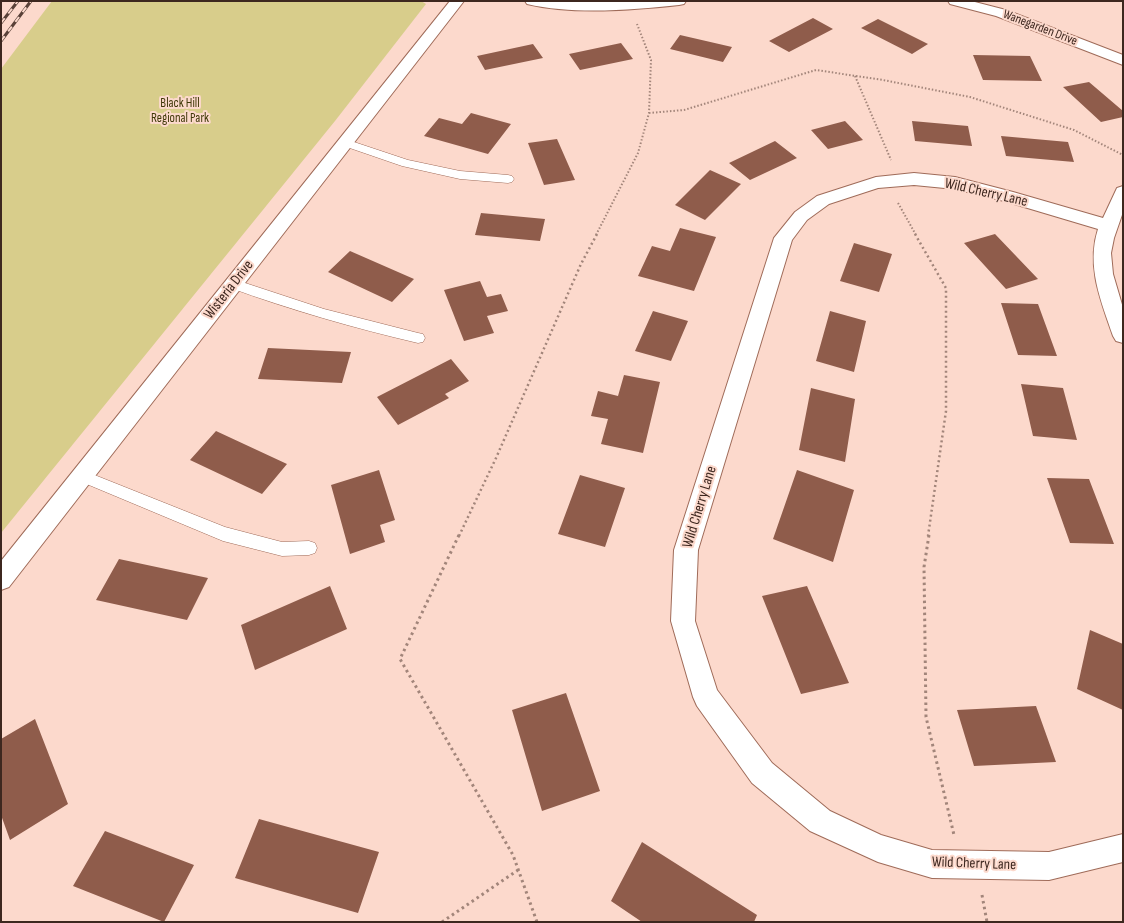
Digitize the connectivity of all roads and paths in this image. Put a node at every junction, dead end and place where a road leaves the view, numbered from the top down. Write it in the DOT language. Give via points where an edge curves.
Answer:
graph roads {
  1 [pos="457,1"];
  2 [pos="532,1"];
  3 [pos="679,1"];
  4 [pos="955,1"];
  5 [pos="608,3"];
  6 [pos="632,5"];
  7 [pos="1123,60"];
  8 [pos="855,76"];
  9 [pos="649,113"];
  10 [pos="345,143"];
  11 [pos="1123,155"];
  12 [pos="508,179"];
  13 [pos="893,181"];
  14 [pos="1123,192"];
  15 [pos="1109,226"];
  16 [pos="233,284"];
  17 [pos="1123,336"];
  18 [pos="418,338"];
  19 [pos="82,476"];
  20 [pos="309,548"];
  21 [pos="1,578"];
  22 [pos="1123,848"];
  23 [pos="962,864"];
  24 [pos="518,870"];
  25 [pos="442,922"];
  26 [pos="537,922"];
  1 -- 10 [label="street, Wisteria Drive"];
  2 -- 5 [label="street" via="553,4"];
  3 -- 6 [label="street"];
  4 -- 7 [label="street, Wanegarden Drive" via="1001,13"];
  5 -- 6 [label="street"];
  6 -- 9 [label="path" via="651,60"];
  8 -- 9 [label="path" via="816,70 684,110"];
  8 -- 11 [label="path" via="970,97 1074,130"];
  8 -- 13 [label="path"];
  9 -- 24 [label="path" via="638,153 582,264 496,458 400,659 513,855"];
  10 -- 12 [label="lane" via="406,163 460,175"];
  10 -- 16 [label="street, Wisteria Drive"];
  13 -- 15 [label="street, Wild Cherry Lane" via="914,179 955,183"];
  13 -- 23 [label="path" via="946,288 946,411 924,567 926,717"];
  13 -- 23 [label="street, Wild Cherry Lane" via="876,183 823,200 801,216 783,238 686,550 683,621 706,697 762,773 820,821 878,848 932,864"];
  14 -- 15 [label="street"];
  15 -- 17 [label="street" via="1102,253 1106,285"];
  16 -- 18 [label="lane" via="366,326"];
  16 -- 19 [label="street, Wisteria Drive"];
  19 -- 20 [label="lane" via="223,534 282,549"];
  19 -- 21 [label="street, Wisteria Drive"];
  22 -- 23 [label="street, Wild Cherry Lane" via="1049,866"];
  24 -- 25 [label="path"];
  24 -- 26 [label="path"];
}
